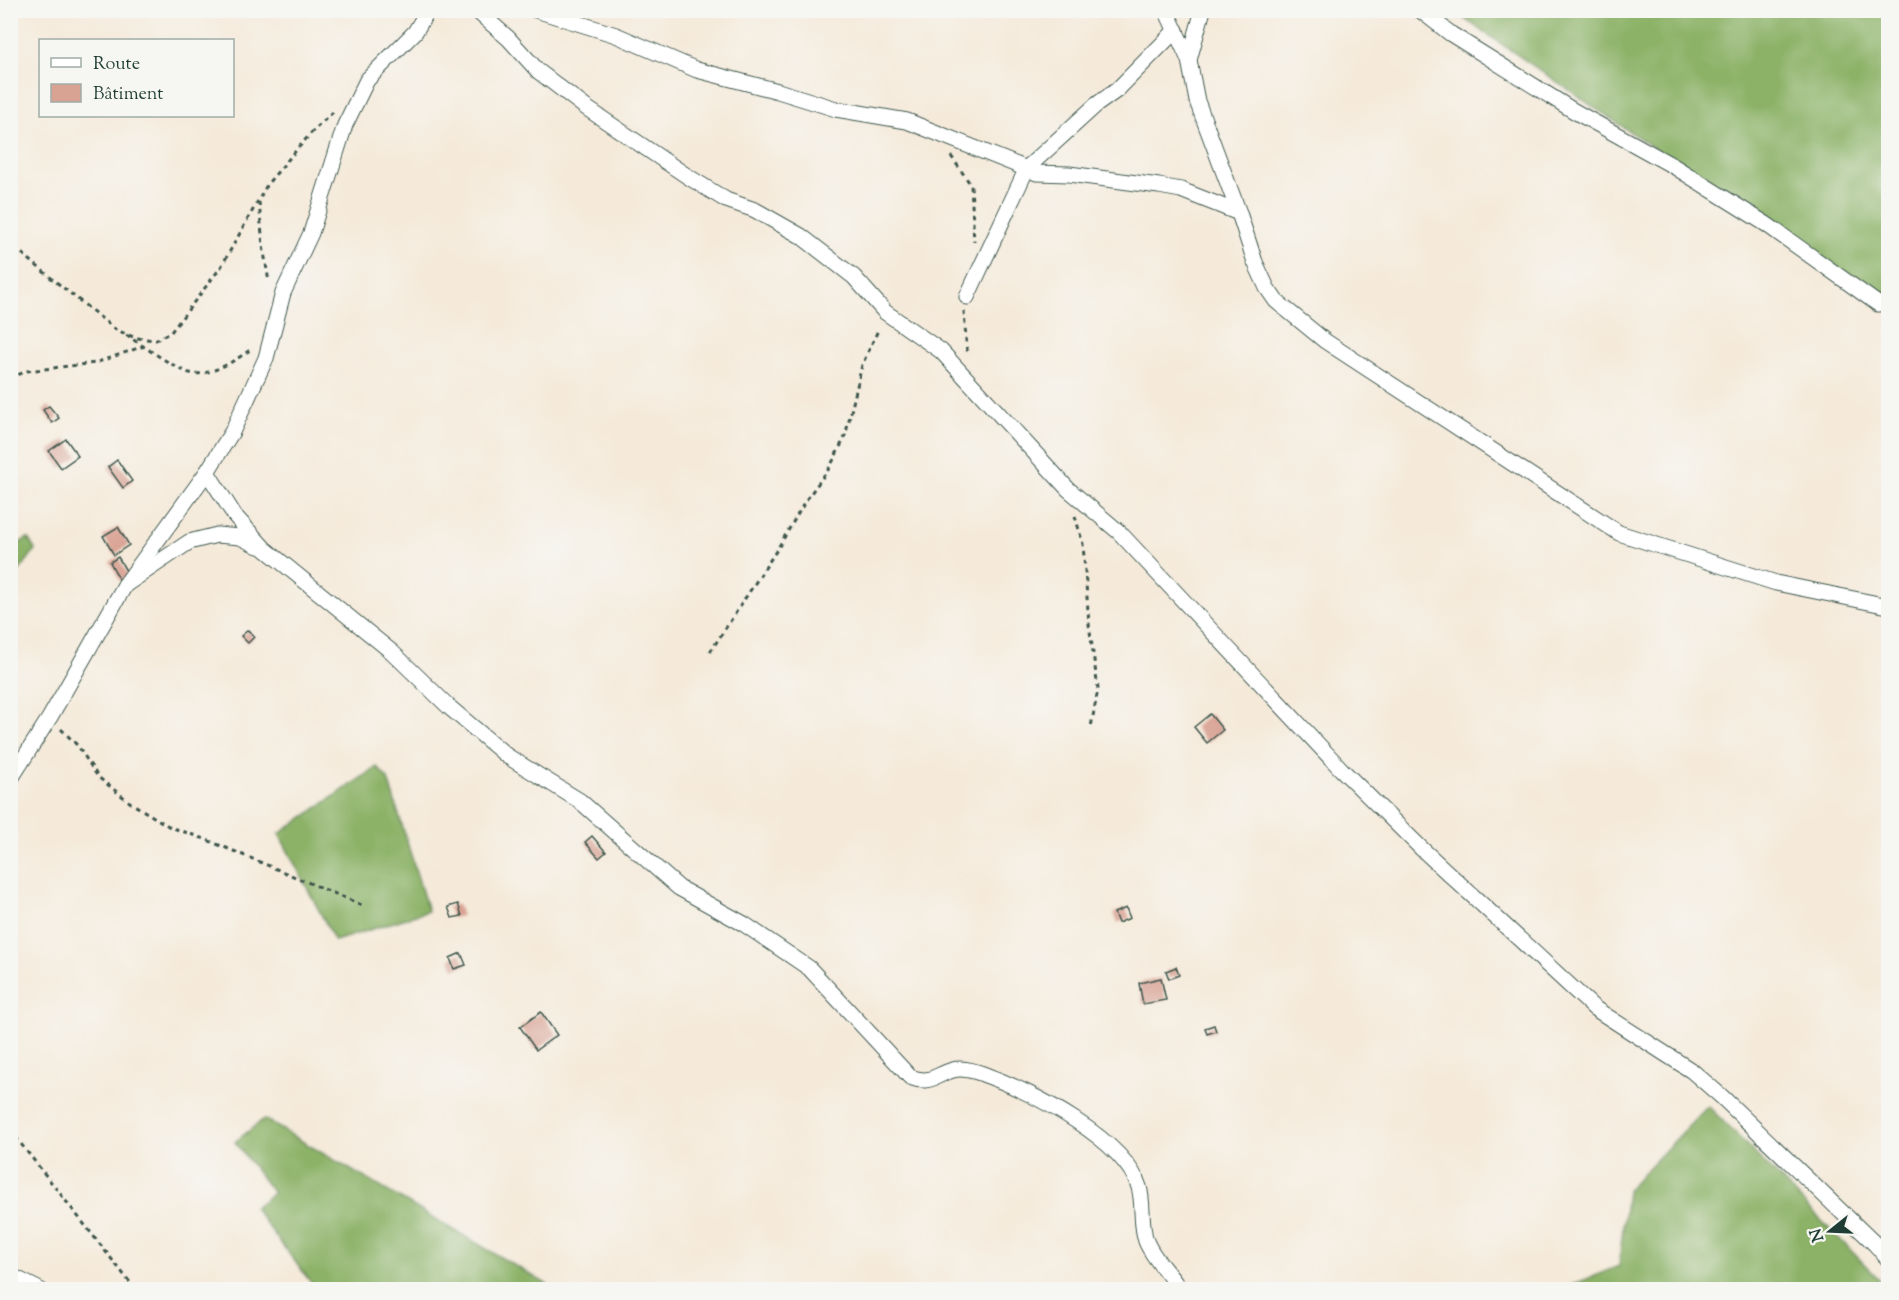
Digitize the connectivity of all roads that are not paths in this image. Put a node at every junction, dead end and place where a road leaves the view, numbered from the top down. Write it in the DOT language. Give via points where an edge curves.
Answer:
graph roads {
  1 [pos="428,10"];
  2 [pos="476,10"];
  3 [pos="536,10"];
  4 [pos="1166,10"];
  5 [pos="1203,10"];
  6 [pos="1420,10"];
  7 [pos="1176,30"];
  8 [pos="1189,60"];
  9 [pos="1027,168"];
  10 [pos="1239,213"];
  11 [pos="967,297"];
  12 [pos="1878,304"];
  13 [pos="207,472"];
  14 [pos="264,549"];
  15 [pos="125,585"];
  16 [pos="1888,606"];
  17 [pos="10,780"];
  18 [pos="1888,1259"];
  19 [pos="10,1275"];
  20 [pos="40,1290"];
  21 [pos="1180,1290"];
  1 -- 13 [label="street" via="415,32 367,80 345,125 311,233 283,293 266,358 232,432"];
  2 -- 18 [label="street" via="538,71 585,107 726,200 755,210 801,236 854,277 885,312 941,351 1068,489 1119,532 1341,769 1422,849 1594,1008 1692,1071 1714,1090"];
  3 -- 9 [label="street" via="616,35 697,70 836,109 907,121"];
  4 -- 7 [label="street"];
  5 -- 8 [label="street"];
  6 -- 12 [label="street" via="1451,34 1574,111 1756,218"];
  7 -- 8 [label="street"];
  7 -- 9 [label="street" via="1117,90"];
  8 -- 10 [label="street" via="1197,101"];
  9 -- 10 [label="street" via="1038,173 1180,190"];
  9 -- 11 [label="street"];
  10 -- 16 [label="street" via="1255,262 1276,301 1325,341 1619,533 1776,582"];
  13 -- 14 [label="street" via="235,516"];
  13 -- 15 [label="street"];
  14 -- 15 [label="street" via="240,537 217,535 189,542"];
  14 -- 21 [label="street" via="392,652 507,756 580,801 679,888 744,924 809,968 910,1077 930,1080 963,1069 987,1076 1041,1100 1097,1136 1125,1161 1138,1186 1146,1240"];
  15 -- 17 [label="street"];
  19 -- 20 [label="street"];
}
